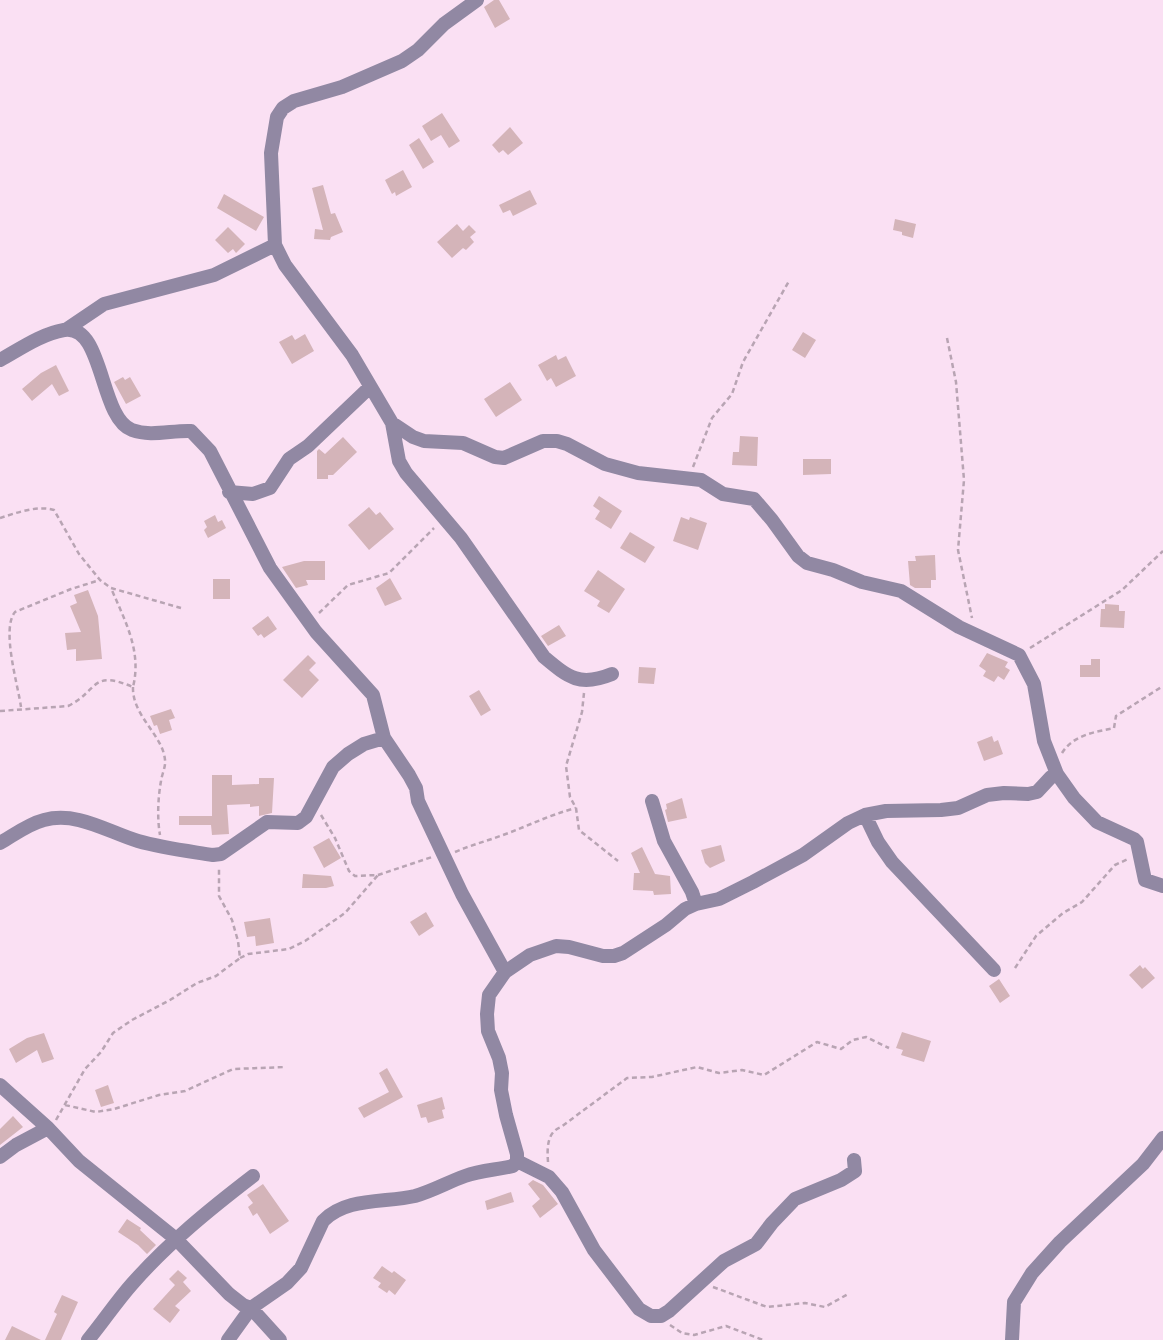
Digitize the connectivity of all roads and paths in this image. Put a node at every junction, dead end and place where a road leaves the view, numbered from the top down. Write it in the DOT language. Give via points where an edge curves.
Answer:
graph roads {
  1 [pos="477,0"];
  2 [pos="275,245"];
  3 [pos="789,281"];
  4 [pos="67,329"];
  5 [pos="947,338"];
  6 [pos="0,359"];
  7 [pos="370,387"];
  8 [pos="392,423"];
  9 [pos="689,477"];
  10 [pos="229,492"];
  11 [pos="0,518"];
  12 [pos="444,518"];
  13 [pos="1163,551"];
  14 [pos="100,580"];
  15 [pos="111,589"];
  16 [pos="180,608"];
  17 [pos="310,622"];
  18 [pos="975,635"];
  19 [pos="1019,655"];
  20 [pos="612,674"];
  21 [pos="592,682"];
  22 [pos="1163,686"];
  23 [pos="133,687"];
  24 [pos="21,709"];
  25 [pos="0,711"];
  26 [pos="384,738"];
  27 [pos="1055,770"];
  28 [pos="652,801"];
  29 [pos="314,803"];
  30 [pos="576,808"];
  31 [pos="865,815"];
  32 [pos="0,843"];
  33 [pos="161,846"];
  34 [pos="443,853"];
  35 [pos="213,855"];
  36 [pos="618,861"];
  37 [pos="1141,864"];
  38 [pos="378,875"];
  39 [pos="1163,886"];
  40 [pos="696,904"];
  41 [pos="240,958"];
  42 [pos="1015,968"];
  43 [pos="994,970"];
  44 [pos="505,972"];
  45 [pos="889,1048"];
  46 [pos="286,1067"];
  47 [pos="0,1086"];
  48 [pos="65,1105"];
  49 [pos="49,1129"];
  50 [pos="1163,1138"];
  51 [pos="0,1157"];
  52 [pos="854,1160"];
  53 [pos="517,1161"];
  54 [pos="253,1176"];
  55 [pos="549,1177"];
  56 [pos="176,1239"];
  57 [pos="701,1281"];
  58 [pos="848,1294"];
  59 [pos="251,1308"];
  60 [pos="661,1315"];
  61 [pos="88,1340"];
  62 [pos="229,1340"];
  63 [pos="280,1340"];
  64 [pos="763,1340"];
  65 [pos="1013,1340"];
  1 -- 2 [label="street" via="402,61 283,108 271,153"];
  2 -- 4 [label="street" via="214,275 104,304"];
  2 -- 7 [label="street"];
  3 -- 9 [label="path" via="743,362 732,394 712,418"];
  4 -- 6 [label="street"];
  4 -- 10 [label="street" via="79,334 97,360 119,422 146,433 191,431 210,451"];
  5 -- 18 [label="path" via="956,382 964,480 958,550"];
  7 -- 8 [label="street"];
  7 -- 10 [label="street" via="289,459 270,488 253,494"];
  8 -- 9 [label="street" via="424,441 463,443 495,457 532,443 557,441 605,464"];
  8 -- 12 [label="street" via="399,461"];
  9 -- 18 [label="street" via="723,494 754,499 807,564 901,592"];
  10 -- 17 [label="street" via="270,568"];
  11 -- 14 [label="path" via="32,509 54,510"];
  12 -- 17 [label="path" via="389,573 348,585"];
  12 -- 21 [label="street" via="544,657 561,671"];
  13 -- 19 [label="path" via="1122,590"];
  14 -- 15 [label="path"];
  14 -- 24 [label="path" via="15,612 9,619"];
  15 -- 16 [label="path"];
  15 -- 23 [label="path" via="137,654"];
  17 -- 26 [label="street" via="373,695"];
  18 -- 19 [label="street"];
  19 -- 27 [label="street" via="1034,684 1044,741"];
  20 -- 21 [label="street"];
  21 -- 30 [label="path" via="584,693 566,766"];
  22 -- 27 [label="path" via="1116,716 1111,730 1074,739"];
  23 -- 24 [label="path" via="105,679 68,706"];
  23 -- 33 [label="path" via="133,697 162,745 166,761 159,802"];
  24 -- 25 [label="path"];
  26 -- 29 [label="street" via="348,754 333,768"];
  26 -- 34 [label="street" via="416,788"];
  27 -- 31 [label="street" via="1037,792 987,795 958,808"];
  27 -- 37 [label="street" via="1097,822 1137,842"];
  28 -- 40 [label="street" via="664,841"];
  29 -- 35 [label="street" via="298,823 267,822 226,852"];
  29 -- 38 [label="path" via="349,872"];
  30 -- 34 [label="path"];
  30 -- 36 [label="path" via="579,830"];
  31 -- 40 [label="street" via="753,882 719,899"];
  31 -- 43 [label="street" via="892,862"];
  32 -- 33 [label="street" via="34,824 61,818"];
  33 -- 35 [label="street"];
  34 -- 38 [label="path"];
  34 -- 44 [label="street"];
  35 -- 41 [label="path" via="220,870 219,896 232,920"];
  37 -- 39 [label="street" via="1145,880"];
  37 -- 42 [label="path" via="1126,859 1115,865 1082,902 1036,936"];
  38 -- 41 [label="path" via="345,913 305,941 289,949"];
  40 -- 44 [label="street" via="623,953 603,956 556,946"];
  41 -- 48 [label="path" via="113,1033"];
  44 -- 53 [label="street" via="489,995 488,1031 499,1058 503,1103"];
  45 -- 55 [label="path" via="866,1037 841,1049 817,1042 764,1075 742,1070 719,1073 697,1066 653,1077 627,1077 550,1134"];
  46 -- 48 [label="path" via="233,1069 186,1091 114,1110 96,1112"];
  47 -- 49 [label="street"];
  48 -- 49 [label="path"];
  49 -- 51 [label="street"];
  49 -- 56 [label="street" via="79,1161"];
  50 -- 65 [label="street" via="1143,1164 1032,1273 1014,1302"];
  52 -- 57 [label="street" via="855,1171 795,1199 756,1244 724,1261"];
  53 -- 55 [label="street"];
  53 -- 59 [label="street" via="418,1195 376,1200 329,1215 301,1268"];
  54 -- 56 [label="street"];
  55 -- 60 [label="street" via="626,1294 645,1313"];
  56 -- 59 [label="street" via="229,1294"];
  56 -- 61 [label="street" via="130,1286"];
  57 -- 58 [label="path" via="767,1307 805,1303 825,1307"];
  57 -- 60 [label="street"];
  59 -- 62 [label="street"];
  59 -- 63 [label="street"];
  60 -- 64 [label="path" via="682,1333 694,1335 726,1326"];
}
